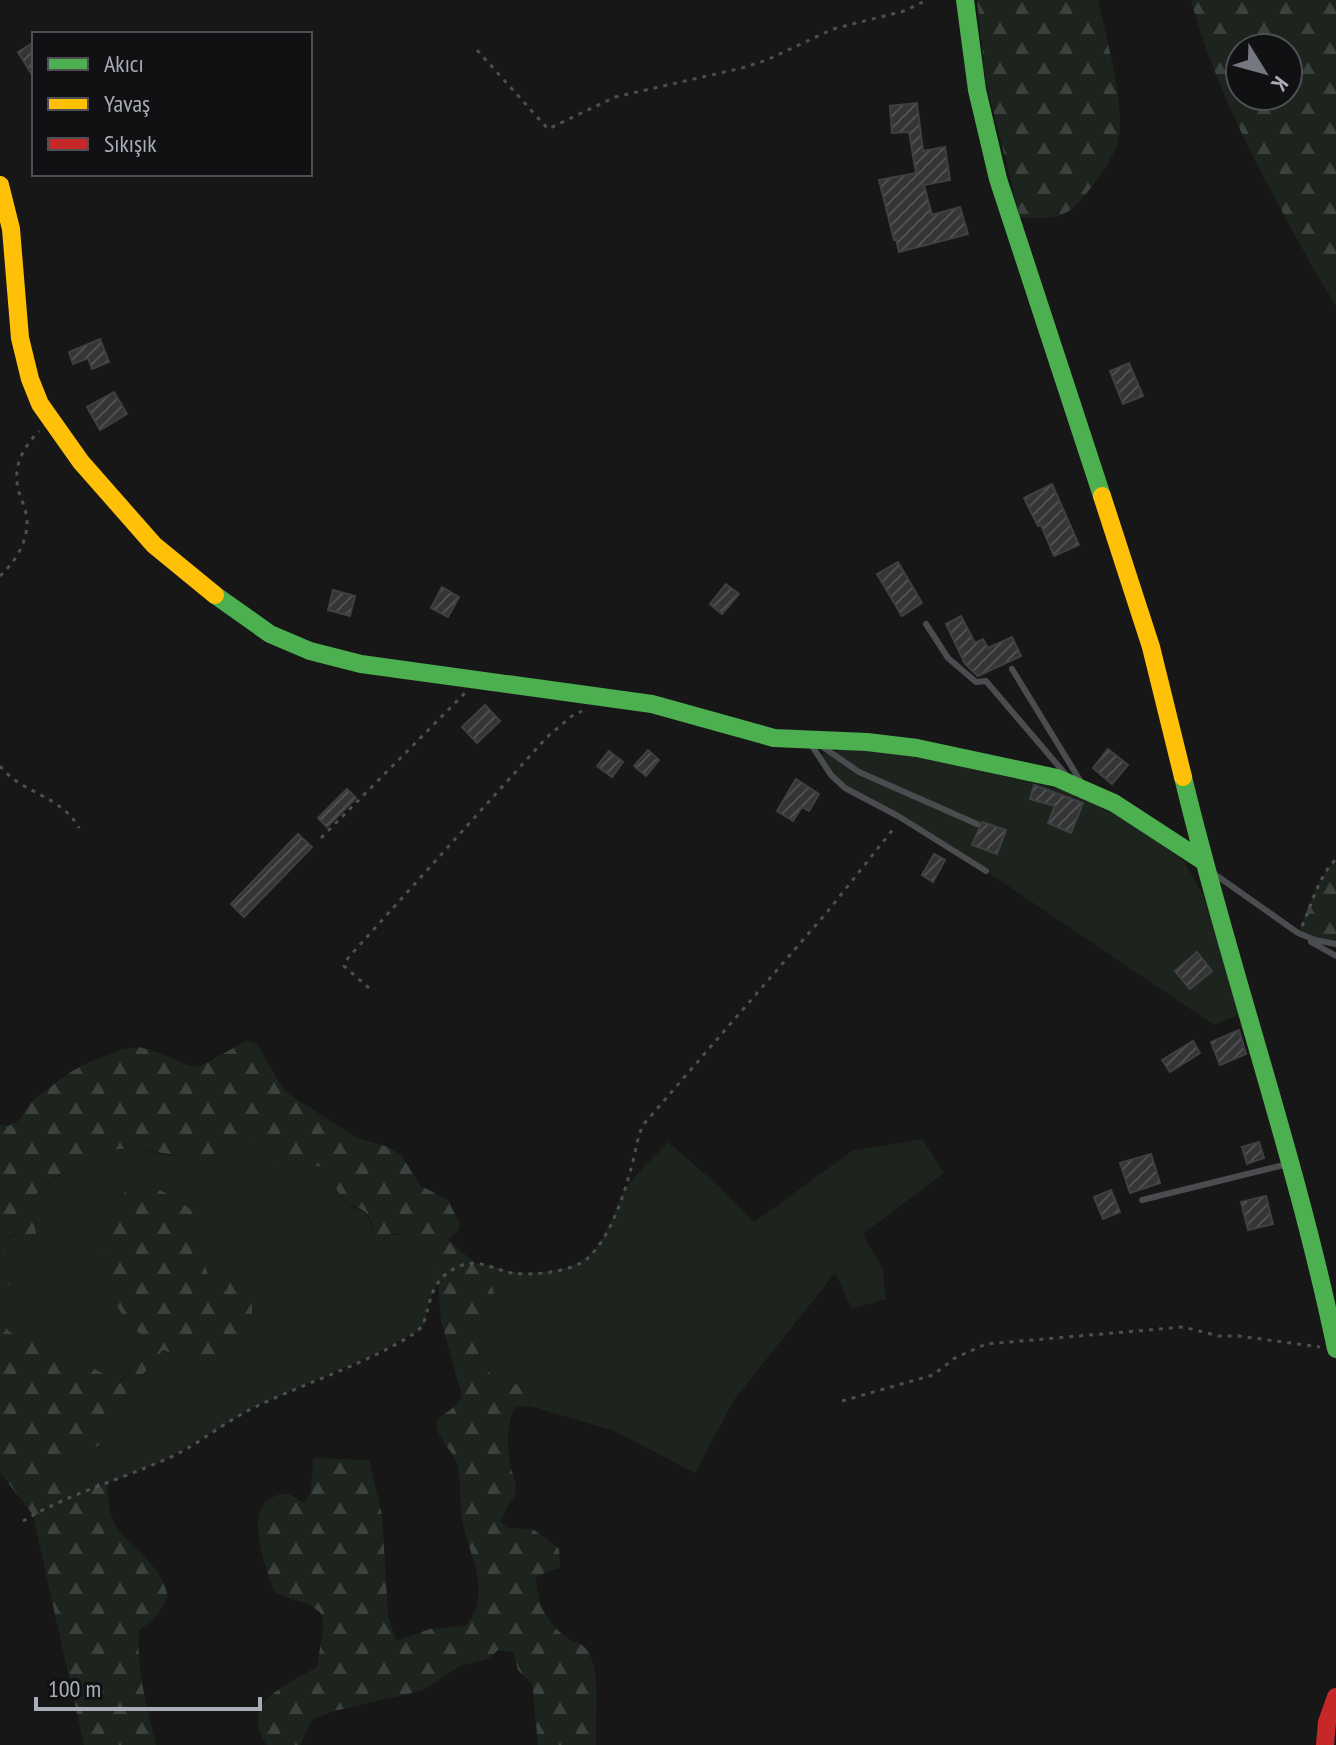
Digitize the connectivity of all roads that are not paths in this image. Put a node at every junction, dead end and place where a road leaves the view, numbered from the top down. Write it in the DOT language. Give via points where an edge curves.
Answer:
graph roads {
  1 [pos="965,0"];
  2 [pos="0,185"];
  3 [pos="926,624"];
  4 [pos="1012,669"];
  5 [pos="811,740"];
  6 [pos="1079,786"];
  7 [pos="977,824"];
  8 [pos="1204,864"];
  9 [pos="986,871"];
  10 [pos="1298,933"];
  11 [pos="1336,944"];
  12 [pos="1336,956"];
  13 [pos="1291,1163"];
  14 [pos="1142,1200"];
  15 [pos="1336,1349"];
  16 [pos="1336,1697"];
  17 [pos="1325,1745"];
  1 -- 8 [label="street" via="977,96 998,179 1151,647"];
  2 -- 5 [label="street" via="11,229 20,338 40,404 81,462 154,545 244,618 297,647 332,658 652,704 764,736"];
  3 -- 6 [label="lane" via="959,669 976,682 986,681"];
  4 -- 6 [label="lane"];
  5 -- 6 [label="street" via="953,754"];
  5 -- 7 [label="lane" via="859,772"];
  5 -- 9 [label="lane" via="845,788"];
  6 -- 8 [label="street" via="1114,803"];
  8 -- 10 [label="lane"];
  8 -- 13 [label="street"];
  10 -- 11 [label="lane"];
  10 -- 12 [label="lane"];
  13 -- 14 [label="lane"];
  13 -- 15 [label="street"];
  16 -- 17 [label="street"];
}
